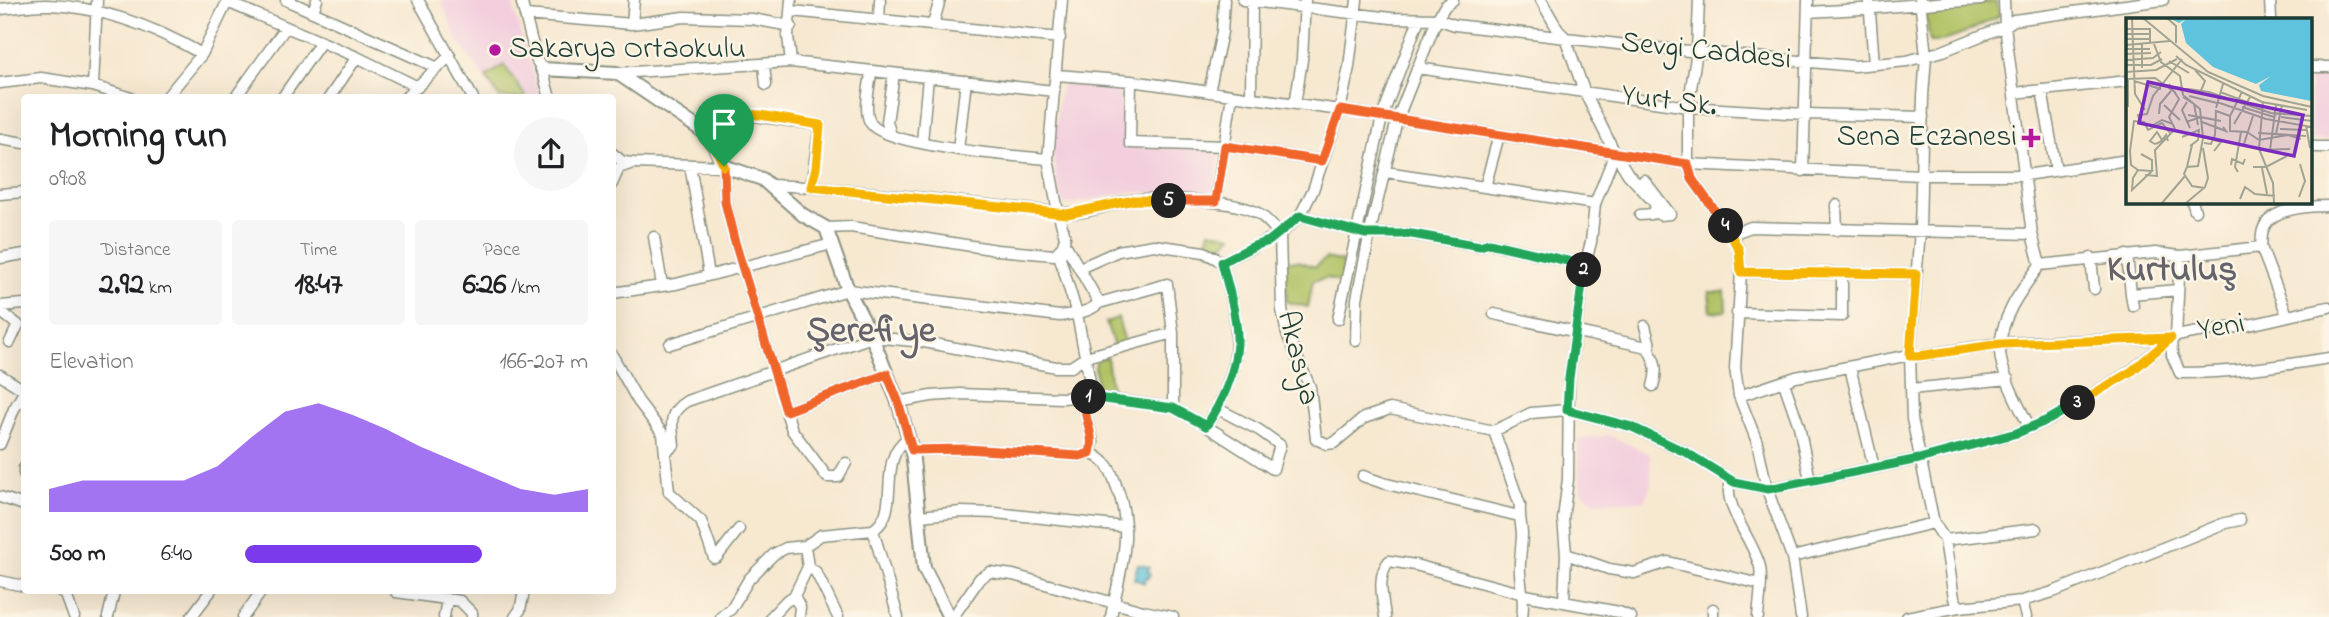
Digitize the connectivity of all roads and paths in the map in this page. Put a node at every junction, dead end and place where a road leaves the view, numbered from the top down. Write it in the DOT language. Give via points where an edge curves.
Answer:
graph roads {
  1 [pos="286,0"];
  2 [pos="317,0"];
  3 [pos="418,0"];
  4 [pos="522,0"];
  5 [pos="634,0"];
  6 [pos="880,0"];
  7 [pos="940,0"];
  8 [pos="1062,0"];
  9 [pos="1224,0"];
  10 [pos="1243,0"];
  11 [pos="1252,0"];
  12 [pos="1357,0"];
  13 [pos="1453,0"];
  14 [pos="1541,0"];
  15 [pos="1699,0"];
  16 [pos="1808,0"];
  17 [pos="1982,0"];
  18 [pos="2004,0"];
  19 [pos="2164,0"];
  20 [pos="2270,0"];
  21 [pos="228,1"];
  22 [pos="1920,1"];
  23 [pos="1304,4"];
  24 [pos="792,5"];
  25 [pos="1869,5"];
  26 [pos="97,6"];
  27 [pos="0,9"];
  28 [pos="313,12"];
  29 [pos="1808,12"];
  30 [pos="1355,13"];
  31 [pos="527,15"];
  32 [pos="2271,18"];
  33 [pos="1419,19"];
  34 [pos="1437,19"];
  35 [pos="878,20"];
  36 [pos="632,24"];
  37 [pos="933,24"];
  38 [pos="791,26"];
  39 [pos="2005,26"];
  40 [pos="286,27"];
  41 [pos="1565,37"];
  42 [pos="1060,38"];
  43 [pos="321,42"];
  44 [pos="1697,51"];
  45 [pos="202,54"];
  46 [pos="450,56"];
  47 [pos="1926,56"];
  48 [pos="357,57"];
  49 [pos="791,62"];
  50 [pos="1805,62"];
  51 [pos="764,64"];
  52 [pos="1874,64"];
  53 [pos="438,68"];
  54 [pos="1417,68"];
  55 [pos="542,69"];
  56 [pos="871,72"];
  57 [pos="617,73"];
  58 [pos="894,74"];
  59 [pos="1057,75"];
  60 [pos="929,77"];
  61 [pos="966,81"];
  62 [pos="1131,81"];
  63 [pos="2126,81"];
  64 [pos="0,83"];
  65 [pos="766,85"];
  66 [pos="93,86"];
  67 [pos="418,87"];
  68 [pos="2042,90"];
  69 [pos="1054,91"];
  70 [pos="1584,91"];
  71 [pos="1209,92"];
  72 [pos="2014,93"];
  73 [pos="118,94"];
  74 [pos="173,94"];
  75 [pos="238,94"];
  76 [pos="285,94"];
  77 [pos="332,94"];
  78 [pos="410,94"];
  79 [pos="472,94"];
  80 [pos="549,94"];
  81 [pos="1231,95"];
  82 [pos="1251,98"];
  83 [pos="1295,104"];
  84 [pos="1688,107"];
  85 [pos="1340,110"];
  86 [pos="1805,114"];
  87 [pos="1382,117"];
  88 [pos="1923,117"];
  89 [pos="1397,120"];
  90 [pos="891,135"];
  91 [pos="1499,135"];
  92 [pos="0,139"];
  93 [pos="21,142"];
  94 [pos="922,142"];
  95 [pos="1225,146"];
  96 [pos="715,147"];
  97 [pos="958,150"];
  98 [pos="1615,153"];
  99 [pos="616,156"];
  100 [pos="1048,159"];
  101 [pos="2126,160"];
  102 [pos="1322,161"];
  103 [pos="634,163"];
  104 [pos="1688,164"];
  105 [pos="690,165"];
  106 [pos="724,166"];
  107 [pos="2056,170"];
  108 [pos="1803,171"];
  109 [pos="1386,172"];
  110 [pos="616,175"];
  111 [pos="1920,175"];
  112 [pos="2025,175"];
  113 [pos="1644,180"];
  114 [pos="770,186"];
  115 [pos="811,187"];
  116 [pos="1485,187"];
  117 [pos="21,192"];
  118 [pos="0,194"];
  119 [pos="1216,201"];
  120 [pos="1595,204"];
  121 [pos="2309,204"];
  122 [pos="1836,205"];
  123 [pos="2329,206"];
  124 [pos="1655,211"];
  125 [pos="1058,212"];
  126 [pos="1640,215"];
  127 [pos="1300,216"];
  128 [pos="827,228"];
  129 [pos="1356,230"];
  130 [pos="1837,230"];
  131 [pos="1920,231"];
  132 [pos="1370,232"];
  133 [pos="1280,234"];
  134 [pos="1732,234"];
  135 [pos="2032,234"];
  136 [pos="654,237"];
  137 [pos="832,244"];
  138 [pos="2261,247"];
  139 [pos="1060,248"];
  140 [pos="21,254"];
  141 [pos="2127,255"];
  142 [pos="2180,257"];
  143 [pos="0,258"];
  144 [pos="2091,258"];
  145 [pos="1222,262"];
  146 [pos="1585,265"];
  147 [pos="2040,265"];
  148 [pos="1080,268"];
  149 [pos="743,269"];
  150 [pos="1741,272"];
  151 [pos="1916,274"];
  152 [pos="709,275"];
  153 [pos="1842,275"];
  154 [pos="662,285"];
  155 [pos="2094,289"];
  156 [pos="848,290"];
  157 [pos="2178,290"];
  158 [pos="616,293"];
  159 [pos="2131,294"];
  160 [pos="1099,303"];
  161 [pos="21,305"];
  162 [pos="2133,306"];
  163 [pos="2329,307"];
  164 [pos="0,309"];
  165 [pos="1737,313"];
  166 [pos="1077,314"];
  167 [pos="1494,314"];
  168 [pos="2287,314"];
  169 [pos="758,316"];
  170 [pos="1338,319"];
  171 [pos="1645,326"];
  172 [pos="1576,330"];
  173 [pos="1173,333"];
  174 [pos="872,337"];
  175 [pos="2174,337"];
  176 [pos="1356,341"];
  177 [pos="10,342"];
  178 [pos="670,344"];
  179 [pos="2001,344"];
  180 [pos="1647,347"];
  181 [pos="1910,355"];
  182 [pos="1086,356"];
  183 [pos="2329,358"];
  184 [pos="616,362"];
  185 [pos="1850,367"];
  186 [pos="773,369"];
  187 [pos="887,374"];
  188 [pos="0,375"];
  189 [pos="2008,379"];
  190 [pos="1784,383"];
  191 [pos="1653,386"];
  192 [pos="1911,388"];
  193 [pos="21,389"];
  194 [pos="21,396"];
  195 [pos="1087,396"];
  196 [pos="1739,396"];
  197 [pos="898,401"];
  198 [pos="1173,408"];
  199 [pos="1218,409"];
  200 [pos="1567,410"];
  201 [pos="786,411"];
  202 [pos="1206,426"];
  203 [pos="2030,428"];
  204 [pos="1494,431"];
  205 [pos="0,444"];
  206 [pos="910,444"];
  207 [pos="666,452"];
  208 [pos="1090,453"];
  209 [pos="1919,459"];
  210 [pos="846,463"];
  211 [pos="1874,468"];
  212 [pos="1363,476"];
  213 [pos="1730,480"];
  214 [pos="1810,480"];
  215 [pos="1768,489"];
  216 [pos="0,497"];
  217 [pos="21,504"];
  218 [pos="919,516"];
  219 [pos="1519,516"];
  220 [pos="2240,520"];
  221 [pos="1934,523"];
  222 [pos="1124,527"];
  223 [pos="2036,528"];
  224 [pos="739,529"];
  225 [pos="873,530"];
  226 [pos="1945,540"];
  227 [pos="806,546"];
  228 [pos="1566,554"];
  229 [pos="1792,557"];
  230 [pos="808,567"];
  231 [pos="0,581"];
  232 [pos="1760,584"];
  233 [pos="21,585"];
  234 [pos="64,594"];
  235 [pos="114,594"];
  236 [pos="208,594"];
  237 [pos="260,594"];
  238 [pos="411,594"];
  239 [pos="524,594"];
  240 [pos="1524,595"];
  241 [pos="794,596"];
  242 [pos="447,599"];
  243 [pos="1564,601"];
  244 [pos="2022,601"];
  245 [pos="1113,604"];
  246 [pos="1959,607"];
  247 [pos="1143,614"];
  248 [pos="74,617"];
  249 [pos="108,617"];
  250 [pos="191,617"];
  251 [pos="243,617"];
  252 [pos="444,617"];
  253 [pos="472,617"];
  254 [pos="515,617"];
  255 [pos="721,617"];
  256 [pos="771,617"];
  257 [pos="799,617"];
  258 [pos="838,617"];
  259 [pos="898,617"];
  260 [pos="951,617"];
  261 [pos="1111,617"];
  262 [pos="1173,617"];
  263 [pos="1385,617"];
  264 [pos="1522,617"];
  265 [pos="1631,617"];
  266 [pos="1758,617"];
  267 [pos="1801,617"];
  268 [pos="1908,617"];
  269 [pos="2026,617"];
  1 -- 28 [label="street"];
  2 -- 28 [label="street"];
  3 -- 46 [label="street"];
  4 -- 31 [label="street"];
  5 -- 36 [label="street"];
  6 -- 35 [label="street"];
  7 -- 37 [label="street"];
  8 -- 42 [label="street"];
  9 -- 71 [label="street"];
  10 -- 11 [label="street, Sevgi Caddesi"];
  11 -- 23 [label="street, Sevgi Caddesi"];
  11 -- 82 [label="street"];
  12 -- 30 [label="street"];
  13 -- 34 [label="street"];
  14 -- 41 [label="street"];
  15 -- 44 [label="street"];
  16 -- 29 [label="street"];
  17 -- 22 [label="street"];
  18 -- 39 [label="street"];
  19 -- 39 [label="street, Sevgi Caddesi" via="2032,16"];
  20 -- 32 [label="street"];
  21 -- 40 [label="street"];
  21 -- 45 [label="street"];
  22 -- 25 [label="street"];
  22 -- 47 [label="street"];
  23 -- 30 [label="street, Sevgi Caddesi"];
  23 -- 83 [label="street"];
  24 -- 35 [label="street"];
  24 -- 38 [label="street"];
  25 -- 29 [label="street"];
  25 -- 52 [label="street"];
  26 -- 27 [label="street"];
  26 -- 45 [label="street"];
  26 -- 66 [label="street"];
  28 -- 53 [label="street"];
  29 -- 50 [label="street"];
  30 -- 33 [label="street, Sevgi Caddesi"];
  30 -- 85 [label="street"];
  31 -- 36 [label="street"];
  31 -- 55 [label="street"];
  33 -- 34 [label="street, Sevgi Caddesi"];
  33 -- 87 [label="street"];
  34 -- 41 [label="street, Sevgi Caddesi"];
  34 -- 54 [label="street"];
  35 -- 37 [label="street"];
  36 -- 38 [label="street" via="684,17 752,19"];
  37 -- 42 [label="street"];
  38 -- 49 [label="street"];
  39 -- 47 [label="street, Sevgi Caddesi"];
  39 -- 72 [label="street"];
  40 -- 43 [label="street"];
  40 -- 75 [label="street"];
  41 -- 44 [label="street, Sevgi Caddesi"];
  41 -- 70 [label="street"];
  42 -- 59 [label="street"];
  43 -- 48 [label="street"];
  43 -- 76 [label="street"];
  44 -- 50 [label="street, Sevgi Caddesi"];
  44 -- 84 [label="street"];
  45 -- 74 [label="street"];
  46 -- 53 [label="street"];
  46 -- 79 [label="street"];
  47 -- 52 [label="street, Sevgi Caddesi"];
  47 -- 88 [label="street"];
  48 -- 67 [label="street"];
  48 -- 77 [label="street"];
  49 -- 51 [label="street"];
  49 -- 56 [label="street"];
  50 -- 52 [label="street, Sevgi Caddesi"];
  50 -- 86 [label="street"];
  51 -- 57 [label="street"];
  51 -- 65 [label="street"];
  53 -- 67 [label="street"];
  54 -- 70 [label="street, Yurt Sk."];
  54 -- 89 [label="street"];
  55 -- 57 [label="street"];
  55 -- 80 [label="street"];
  56 -- 58 [label="street"];
  56 -- 90 [label="street" via="868,117 872,125"];
  57 -- 96 [label="street" via="704,132"];
  58 -- 60 [label="street"];
  58 -- 90 [label="street" via="887,122"];
  59 -- 62 [label="street"];
  59 -- 69 [label="street"];
  60 -- 61 [label="street"];
  60 -- 94 [label="street"];
  61 -- 69 [label="street"];
  61 -- 97 [label="street"];
  62 -- 71 [label="street"];
  62 -- 95 [label="street" via="1130,143"];
  63 -- 68 [label="street"];
  64 -- 66 [label="street" via="41,78"];
  66 -- 73 [label="street"];
  67 -- 78 [label="street"];
  68 -- 72 [label="street"];
  68 -- 107 [label="street"];
  69 -- 100 [label="street"];
  70 -- 84 [label="street, Yurt Sk."];
  70 -- 98 [label="street"];
  71 -- 81 [label="street"];
  72 -- 112 [label="street"];
  81 -- 82 [label="street"];
  81 -- 95 [label="street"];
  82 -- 83 [label="street"];
  83 -- 85 [label="street"];
  84 -- 86 [label="street, Yurt Sk."];
  84 -- 104 [label="street"];
  85 -- 87 [label="street"];
  85 -- 102 [label="street"];
  86 -- 88 [label="street, Yurt Sk."];
  86 -- 108 [label="street"];
  87 -- 89 [label="street"];
  87 -- 129 [label="street"];
  88 -- 111 [label="street"];
  89 -- 91 [label="street"];
  89 -- 109 [label="street"];
  90 -- 94 [label="street"];
  91 -- 98 [label="street"];
  91 -- 116 [label="street"];
  92 -- 93 [label="street"];
  94 -- 97 [label="street"];
  95 -- 102 [label="street"];
  95 -- 119 [label="street"];
  96 -- 106 [label="street"];
  96 -- 115 [label="street" via="739,114 820,125"];
  97 -- 100 [label="street"];
  98 -- 104 [label="street"];
  98 -- 120 [label="street"];
  98 -- 124 [label="street" via="1654,202"];
  99 -- 103 [label="street"];
  100 -- 125 [label="street"];
  101 -- 107 [label="street"];
  102 -- 127 [label="street"];
  103 -- 105 [label="street"];
  103 -- 110 [label="street" via="619,168"];
  104 -- 108 [label="street"];
  104 -- 134 [label="street" via="1692,179"];
  105 -- 106 [label="street"];
  105 -- 152 [label="street"];
  106 -- 114 [label="street"];
  106 -- 149 [label="street" via="725,202"];
  107 -- 112 [label="street"];
  108 -- 111 [label="street"];
  109 -- 116 [label="street"];
  109 -- 132 [label="street"];
  111 -- 112 [label="street"];
  111 -- 131 [label="street"];
  112 -- 135 [label="street"];
  113 -- 124 [label="street" via="1670,214"];
  114 -- 115 [label="street"];
  114 -- 128 [label="street" via="803,215"];
  115 -- 125 [label="street"];
  116 -- 120 [label="street"];
  117 -- 118 [label="street"];
  119 -- 125 [label="street" via="1134,200"];
  119 -- 133 [label="street" via="1251,209"];
  120 -- 146 [label="street"];
  121 -- 123 [label="street"];
  121 -- 138 [label="street" via="2269,220"];
  122 -- 130 [label="street"];
  124 -- 126 [label="street"];
  125 -- 139 [label="street" via="1065,237"];
  127 -- 129 [label="street"];
  127 -- 133 [label="street"];
  128 -- 137 [label="street"];
  128 -- 139 [label="street" via="851,227 1054,255"];
  129 -- 132 [label="street"];
  129 -- 170 [label="street"];
  130 -- 131 [label="street"];
  130 -- 134 [label="street" via="1751,227"];
  131 -- 135 [label="street"];
  131 -- 151 [label="street"];
  132 -- 146 [label="street" via="1480,246 1489,243"];
  132 -- 176 [label="street" via="1357,299"];
  133 -- 145 [label="street"];
  133 -- 204 [label="street, Akasya" via="1282,310 1287,334 1310,387 1316,439 1334,443 1364,418 1390,408"];
  134 -- 150 [label="street"];
  135 -- 147 [label="street"];
  136 -- 154 [label="street"];
  137 -- 149 [label="street"];
  137 -- 156 [label="street"];
  138 -- 142 [label="street"];
  138 -- 168 [label="street"];
  139 -- 148 [label="street" via="1067,247"];
  139 -- 166 [label="street"];
  140 -- 143 [label="street"];
  141 -- 142 [label="street"];
  141 -- 144 [label="street"];
  141 -- 159 [label="street"];
  142 -- 157 [label="street"];
  144 -- 147 [label="street"];
  144 -- 155 [label="street"];
  145 -- 148 [label="street" via="1204,252 1154,246 1118,251"];
  145 -- 199 [label="street" via="1237,344"];
  146 -- 172 [label="street"];
  147 -- 179 [label="street" via="2020,290 2005,321"];
  148 -- 160 [label="street"];
  149 -- 152 [label="street"];
  149 -- 169 [label="street"];
  150 -- 153 [label="street"];
  150 -- 165 [label="street"];
  151 -- 153 [label="street"];
  151 -- 181 [label="street"];
  152 -- 154 [label="street"];
  153 -- 165 [label="street" via="1842,316"];
  154 -- 158 [label="street"];
  156 -- 166 [label="street" via="1039,316"];
  156 -- 169 [label="street"];
  156 -- 174 [label="street"];
  157 -- 159 [label="street"];
  157 -- 175 [label="street"];
  159 -- 162 [label="street"];
  160 -- 166 [label="street"];
  160 -- 173 [label="street" via="1167,284"];
  161 -- 164 [label="street"];
  163 -- 168 [label="street, Yeni"];
  164 -- 177 [label="street" via="18,325"];
  165 -- 196 [label="street"];
  166 -- 182 [label="street"];
  167 -- 172 [label="street"];
  168 -- 175 [label="street, Yeni"];
  169 -- 178 [label="street"];
  169 -- 186 [label="street"];
  171 -- 180 [label="street"];
  172 -- 180 [label="street"];
  172 -- 200 [label="street"];
  173 -- 182 [label="street"];
  173 -- 198 [label="street"];
  174 -- 182 [label="street" via="925,342 1056,367 1071,367"];
  174 -- 186 [label="street"];
  174 -- 187 [label="street"];
  175 -- 179 [label="street, Yeni"];
  175 -- 183 [label="street" via="2172,355 2180,373 2264,369"];
  175 -- 203 [label="street" via="2132,371"];
  179 -- 181 [label="street, Yeni"];
  179 -- 189 [label="street"];
  180 -- 191 [label="street" via="1658,371"];
  181 -- 185 [label="street, Yeni"];
  181 -- 192 [label="street"];
  182 -- 195 [label="street" via="1091,387"];
  184 -- 207 [label="street" via="663,434"];
  185 -- 190 [label="street, Yeni"];
  185 -- 211 [label="street"];
  186 -- 201 [label="street"];
  186 -- 207 [label="street" via="676,407 672,416 674,445"];
  187 -- 197 [label="street"];
  187 -- 201 [label="street"];
  188 -- 193 [label="street"];
  189 -- 192 [label="street"];
  189 -- 203 [label="street"];
  190 -- 196 [label="street, Yeni"];
  190 -- 214 [label="street"];
  192 -- 209 [label="street"];
  194 -- 205 [label="street"];
  195 -- 197 [label="street" via="960,394"];
  195 -- 198 [label="street"];
  195 -- 208 [label="street" via="1084,407 1093,442"];
  196 -- 215 [label="street"];
  197 -- 206 [label="street"];
  198 -- 202 [label="street"];
  199 -- 202 [label="street"];
  199 -- 202 [label="street" via="1280,445 1273,469"];
  200 -- 204 [label="street" via="1531,413"];
  200 -- 213 [label="street" via="1632,427"];
  200 -- 228 [label="street"];
  201 -- 210 [label="street" via="792,430 827,477 838,477"];
  203 -- 209 [label="street"];
  204 -- 219 [label="street" via="1520,505"];
  206 -- 208 [label="street"];
  206 -- 218 [label="street"];
  206 -- 225 [label="street" via="902,442 892,456 886,514 881,526"];
  207 -- 224 [label="street" via="669,492 701,521 714,558"];
  208 -- 222 [label="street" via="1110,466 1124,504"];
  209 -- 211 [label="street"];
  209 -- 221 [label="street"];
  211 -- 214 [label="street"];
  212 -- 219 [label="street"];
  213 -- 215 [label="street"];
  213 -- 232 [label="street" via="1727,488 1732,506 1760,568"];
  214 -- 215 [label="street"];
  215 -- 229 [label="street"];
  216 -- 217 [label="street"];
  218 -- 222 [label="street" via="996,513"];
  218 -- 260 [label="street" via="924,568"];
  219 -- 240 [label="street"];
  220 -- 244 [label="street"];
  221 -- 226 [label="street"];
  221 -- 229 [label="street"];
  222 -- 245 [label="street" via="1124,561"];
  223 -- 226 [label="street"];
  225 -- 227 [label="street" via="821,535"];
  225 -- 259 [label="street"];
  226 -- 246 [label="street"];
  227 -- 230 [label="street"];
  227 -- 255 [label="street" via="774,554"];
  228 -- 232 [label="street" via="1634,573 1668,562"];
  228 -- 243 [label="street"];
  229 -- 267 [label="street"];
  230 -- 241 [label="street"];
  230 -- 258 [label="street" via="816,572"];
  231 -- 233 [label="street"];
  232 -- 266 [label="street"];
  234 -- 248 [label="street"];
  235 -- 249 [label="street"];
  236 -- 250 [label="street"];
  237 -- 251 [label="street"];
  238 -- 242 [label="street"];
  239 -- 254 [label="street"];
  240 -- 243 [label="street"];
  240 -- 263 [label="street" via="1389,561 1381,576"];
  240 -- 264 [label="street"];
  241 -- 256 [label="street"];
  241 -- 257 [label="street"];
  242 -- 252 [label="street"];
  242 -- 253 [label="street" via="460,601"];
  243 -- 265 [label="street"];
  244 -- 246 [label="street"];
  244 -- 269 [label="street"];
  245 -- 247 [label="street"];
  245 -- 260 [label="street" via="990,572 980,578"];
  245 -- 261 [label="street"];
  246 -- 268 [label="street"];
  247 -- 262 [label="street"];
}
